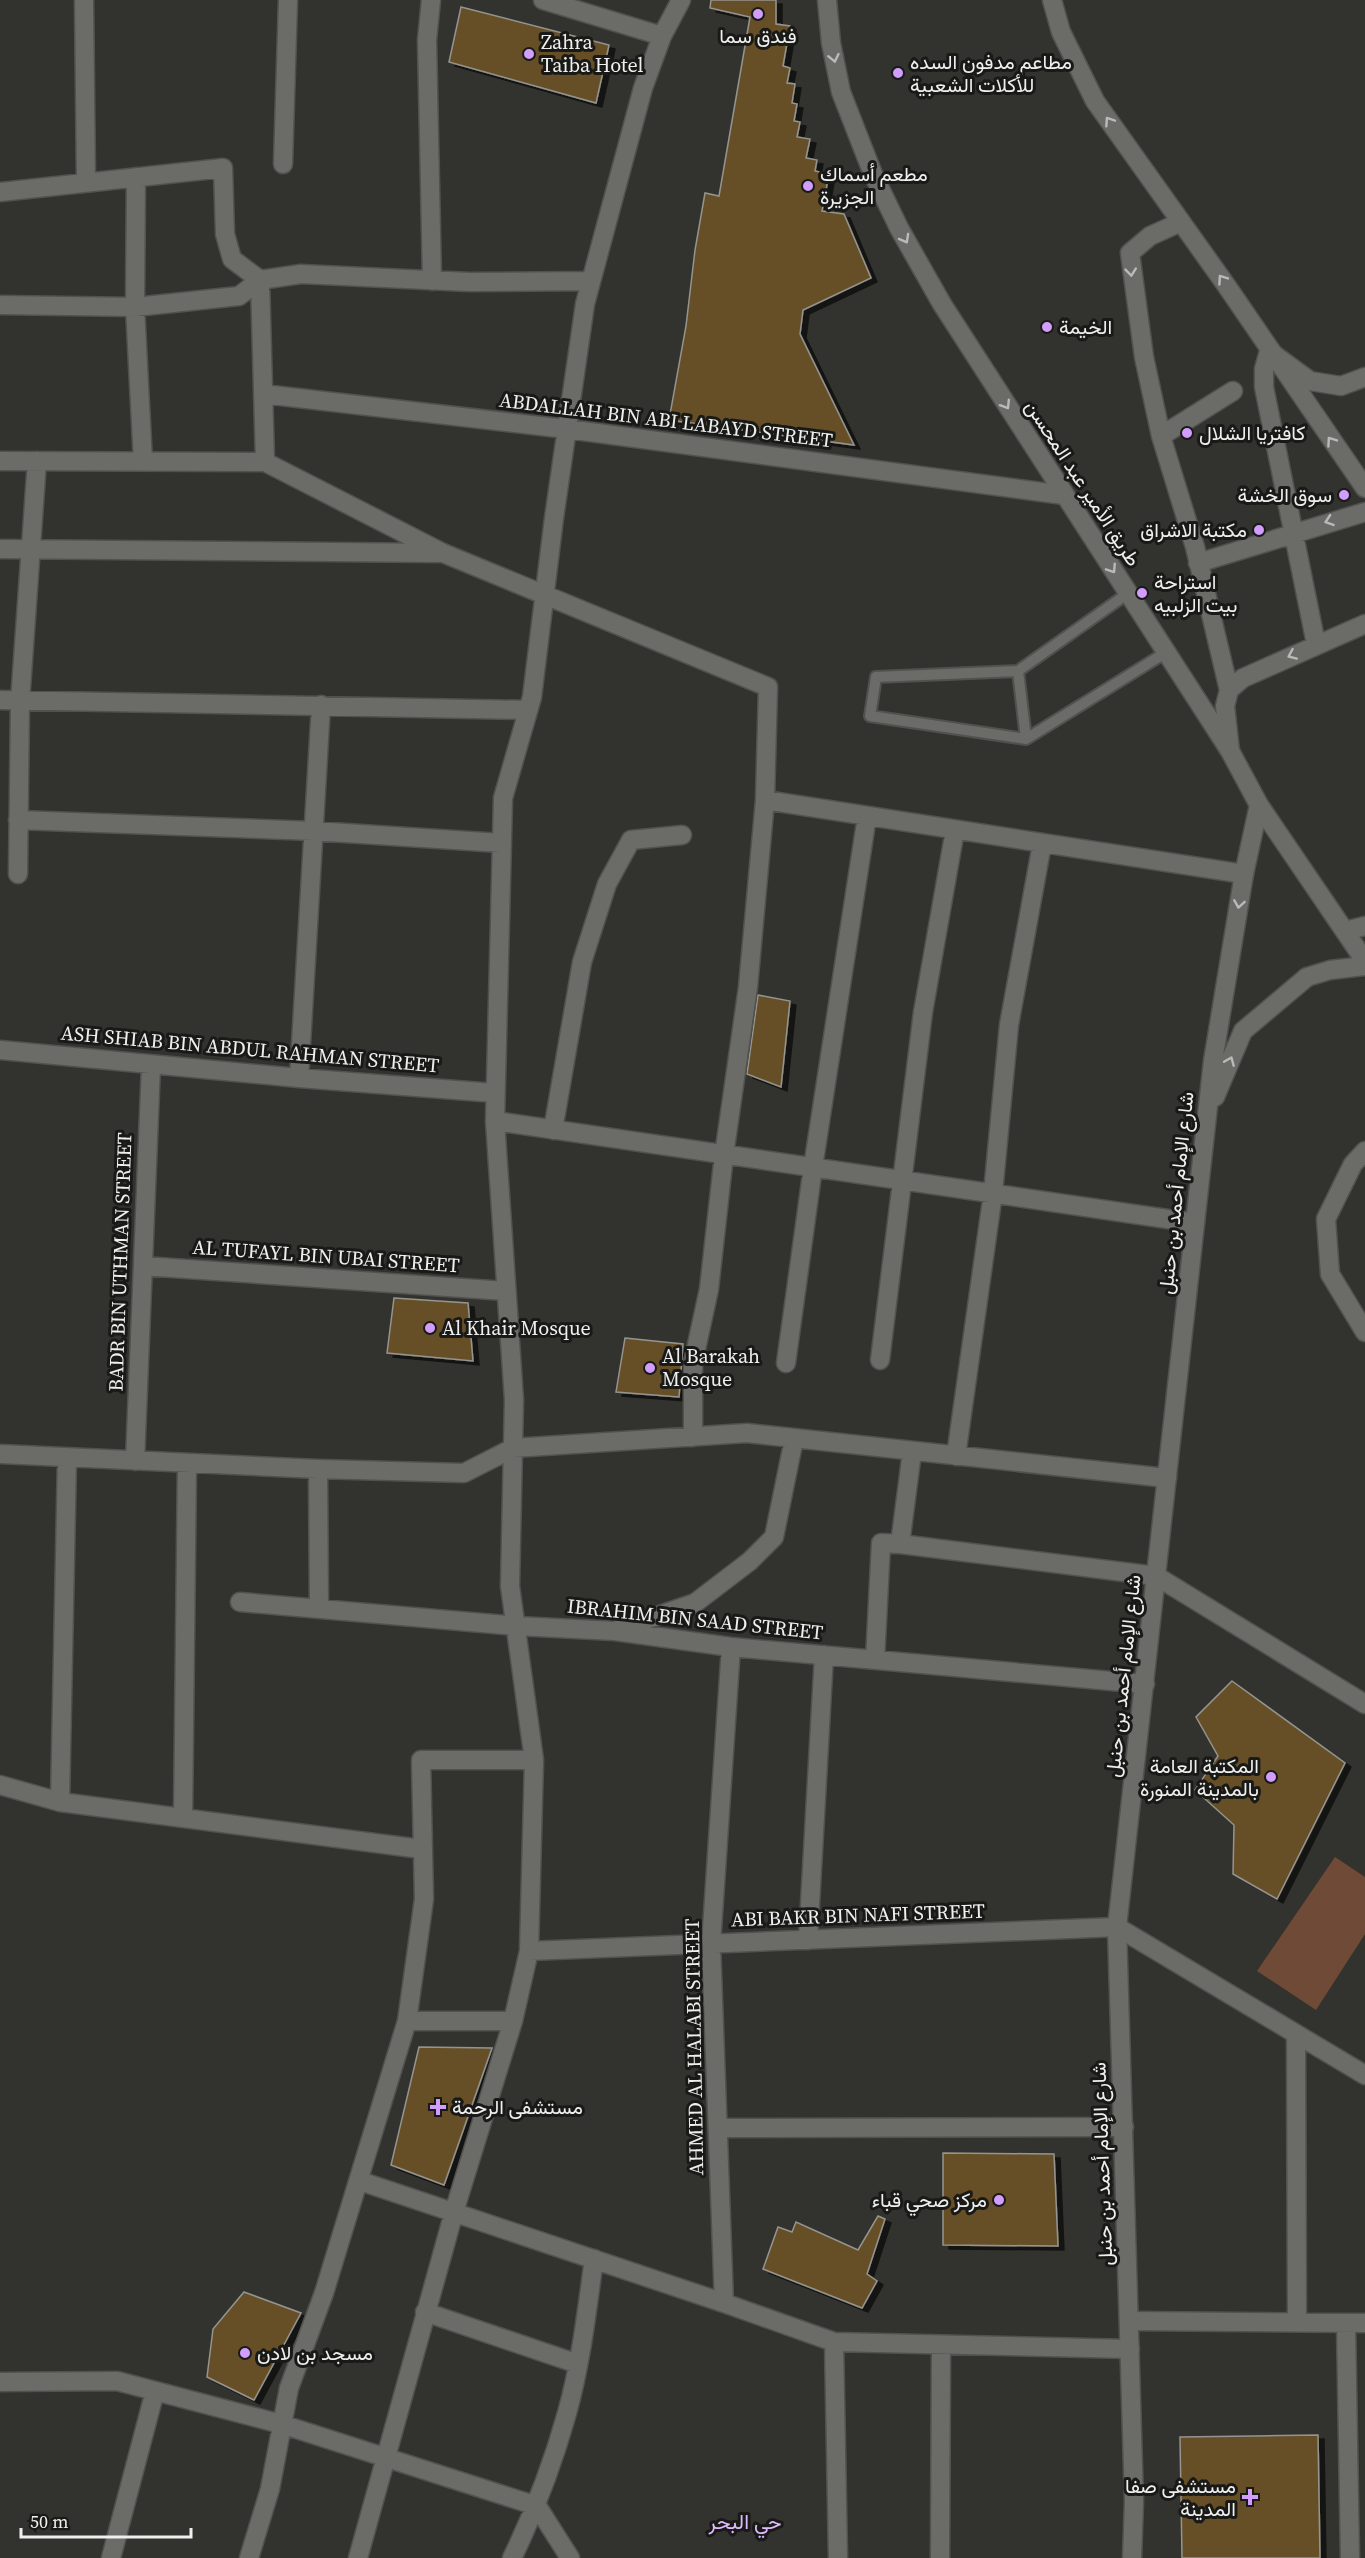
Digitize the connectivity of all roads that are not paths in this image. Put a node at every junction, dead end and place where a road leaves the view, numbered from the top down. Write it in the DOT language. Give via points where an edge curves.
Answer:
graph roads {
  1 [pos="84,0"];
  2 [pos="288,0"];
  3 [pos="431,0"];
  4 [pos="543,0"];
  5 [pos="681,0"];
  6 [pos="827,0"];
  7 [pos="1052,0"];
  8 [pos="662,36"];
  9 [pos="283,164"];
  10 [pos="136,177"];
  11 [pos="86,182"];
  12 [pos="0,192"];
  13 [pos="1180,222"];
  14 [pos="260,280"];
  15 [pos="432,280"];
  16 [pos="591,281"];
  17 [pos="0,305"];
  18 [pos="135,307"];
  19 [pos="1269,351"];
  20 [pos="1365,377"];
  21 [pos="1233,391"];
  22 [pos="263,394"];
  23 [pos="567,429"];
  24 [pos="1161,435"];
  25 [pos="0,461"];
  26 [pos="37,461"];
  27 [pos="143,462"];
  28 [pos="265,462"];
  29 [pos="1365,488"];
  30 [pos="1064,495"];
  31 [pos="1365,512"];
  32 [pos="1295,534"];
  33 [pos="0,549"];
  34 [pos="30,549"];
  35 [pos="443,553"];
  36 [pos="1198,563"];
  37 [pos="1127,594"];
  38 [pos="545,595"];
  39 [pos="1365,624"];
  40 [pos="1316,644"];
  41 [pos="1165,653"];
  42 [pos="1018,671"];
  43 [pos="1229,690"];
  44 [pos="0,700"];
  45 [pos="20,702"];
  46 [pos="321,705"];
  47 [pos="528,710"];
  48 [pos="1026,740"];
  49 [pos="1230,752"];
  50 [pos="765,800"];
  51 [pos="1259,805"];
  52 [pos="867,816"];
  53 [pos="18,820"];
  54 [pos="955,830"];
  55 [pos="314,831"];
  56 [pos="681,835"];
  57 [pos="501,843"];
  58 [pos="1042,844"];
  59 [pos="18,874"];
  60 [pos="1244,874"];
  61 [pos="1365,926"];
  62 [pos="1345,931"];
  63 [pos="1365,962"];
  64 [pos="1365,966"];
  65 [pos="0,1050"];
  66 [pos="151,1065"];
  67 [pos="299,1078"];
  68 [pos="495,1093"];
  69 [pos="1207,1115"];
  70 [pos="495,1121"];
  71 [pos="553,1130"];
  72 [pos="1365,1151"];
  73 [pos="724,1155"];
  74 [pos="813,1167"];
  75 [pos="904,1180"];
  76 [pos="993,1193"];
  77 [pos="1195,1222"];
  78 [pos="143,1266"];
  79 [pos="506,1291"];
  80 [pos="1365,1332"];
  81 [pos="880,1360"];
  82 [pos="786,1363"];
  83 [pos="693,1437"];
  84 [pos="794,1438"];
  85 [pos="513,1448"];
  86 [pos="912,1452"];
  87 [pos="0,1454"];
  88 [pos="956,1456"];
  89 [pos="67,1458"];
  90 [pos="135,1461"];
  91 [pos="187,1463"];
  92 [pos="318,1470"];
  93 [pos="1167,1478"];
  94 [pos="900,1544"];
  95 [pos="1156,1576"];
  96 [pos="240,1602"];
  97 [pos="319,1608"];
  98 [pos="517,1626"];
  99 [pos="615,1631"];
  100 [pos="731,1647"];
  101 [pos="824,1655"];
  102 [pos="875,1660"];
  103 [pos="1145,1684"];
  104 [pos="1365,1704"];
  105 [pos="534,1760"];
  106 [pos="0,1785"];
  107 [pos="60,1802"];
  108 [pos="183,1818"];
  109 [pos="421,1849"];
  110 [pos="1117,1927"];
  111 [pos="808,1940"];
  112 [pos="711,1944"];
  113 [pos="529,1951"];
  114 [pos="406,2021"];
  115 [pos="513,2021"];
  116 [pos="1296,2034"];
  117 [pos="1365,2075"];
  118 [pos="718,2127"];
  119 [pos="1124,2127"];
  120 [pos="360,2181"];
  121 [pos="454,2212"];
  122 [pos="594,2259"];
  123 [pos="724,2303"];
  124 [pos="425,2313"];
  125 [pos="1130,2320"];
  126 [pos="1297,2322"];
  127 [pos="1346,2323"];
  128 [pos="1365,2323"];
  129 [pos="834,2342"];
  130 [pos="941,2345"];
  131 [pos="1130,2349"];
  132 [pos="578,2364"];
  133 [pos="0,2382"];
  134 [pos="155,2391"];
  135 [pos="281,2424"];
  136 [pos="385,2457"];
  137 [pos="1357,2487"];
  138 [pos="537,2506"];
  139 [pos="111,2558"];
  140 [pos="249,2558"];
  141 [pos="358,2558"];
  142 [pos="512,2558"];
  143 [pos="570,2558"];
  144 [pos="838,2558"];
  145 [pos="940,2558"];
  146 [pos="1132,2558"];
  147 [pos="1350,2558"];
  1 -- 11 [label="street"];
  2 -- 9 [label="street"];
  3 -- 15 [label="street" via="428,40"];
  4 -- 8 [label="street"];
  5 -- 8 [label="street"];
  6 -- 30 [label="street, طريق الأمير عبد المحسن, one-way" via="841,92 873,174 942,304"];
  13 -- 7 [label="street, one-way" via="1095,101 1061,32"];
  8 -- 16 [label="street" via="643,88"];
  10 -- 11 [label="street"];
  10 -- 14 [label="street" via="223,168 225,234 232,259"];
  10 -- 18 [label="street"];
  11 -- 12 [label="street"];
  19 -- 13 [label="street, one-way"];
  13 -- 24 [label="street, one-way" via="1150,236 1130,253 1144,357"];
  14 -- 15 [label="street" via="301,274"];
  14 -- 18 [label="street" via="239,296"];
  14 -- 22 [label="street"];
  15 -- 16 [label="street"];
  16 -- 23 [label="street"];
  17 -- 18 [label="street"];
  18 -- 27 [label="street"];
  19 -- 20 [label="street" via="1310,381 1341,386"];
  29 -- 19 [label="street, one-way"];
  19 -- 32 [label="street" via="1264,387"];
  21 -- 24 [label="street"];
  22 -- 23 [label="street, ABDALLAH BIN ABI LABAYD STREET"];
  22 -- 28 [label="street"];
  23 -- 30 [label="street, ABDALLAH BIN ABI LABAYD STREET"];
  23 -- 38 [label="street"];
  24 -- 36 [label="street"];
  25 -- 26 [label="street"];
  26 -- 27 [label="street"];
  26 -- 34 [label="street"];
  27 -- 28 [label="street"];
  28 -- 35 [label="street"];
  30 -- 37 [label="street, طريق الأمير عبد المحسن, one-way"];
  31 -- 32 [label="street, one-way"];
  32 -- 36 [label="street"];
  32 -- 40 [label="street"];
  33 -- 34 [label="street"];
  34 -- 35 [label="street"];
  34 -- 45 [label="street"];
  35 -- 38 [label="street"];
  36 -- 43 [label="street"];
  37 -- 41 [label="street, طريق الأمير عبد المحسن"];
  37 -- 42 [label="lane"];
  38 -- 47 [label="street"];
  38 -- 50 [label="street" via="768,687"];
  39 -- 40 [label="street"];
  40 -- 43 [label="street, one-way" via="1243,678"];
  41 -- 48 [label="lane"];
  41 -- 49 [label="street, طريق الأمير عبد المحسن"];
  42 -- 48 [label="lane"];
  42 -- 48 [label="lane" via="876,677 870,716"];
  43 -- 49 [label="street" via="1225,706"];
  44 -- 45 [label="street"];
  45 -- 46 [label="street"];
  45 -- 53 [label="street"];
  46 -- 47 [label="street"];
  46 -- 55 [label="street"];
  47 -- 57 [label="street" via="503,798"];
  49 -- 51 [label="street, طريق الأمير عبد المحسن"];
  50 -- 52 [label="street"];
  50 -- 73 [label="street" via="748,987"];
  51 -- 60 [label="street, شارع الإمام أحمد بن حنبل"];
  51 -- 62 [label="street, طريق الأمير عبد المحسن"];
  52 -- 54 [label="street"];
  52 -- 74 [label="street"];
  53 -- 55 [label="street"];
  53 -- 59 [label="street"];
  54 -- 58 [label="street"];
  54 -- 75 [label="street" via="923,1012"];
  55 -- 57 [label="street"];
  55 -- 67 [label="street"];
  56 -- 71 [label="street" via="631,840 607,884 582,962"];
  57 -- 68 [label="street"];
  58 -- 60 [label="street"];
  58 -- 76 [label="street" via="1009,1025"];
  60 -- 69 [label="street, شارع الإمام أحمد بن حنبل, one-way"];
  61 -- 62 [label="street"];
  62 -- 63 [label="street, طريق الأمير عبد المحسن"];
  69 -- 64 [label="street, one-way" via="1243,1031 1307,977"];
  65 -- 66 [label="street, ASH SHIAB BIN ABDUL RAHMAN STREET"];
  66 -- 67 [label="street, ASH SHIAB BIN ABDUL RAHMAN STREET"];
  66 -- 78 [label="street, BADR BIN UTHMAN STREET"];
  67 -- 68 [label="street, ASH SHIAB BIN ABDUL RAHMAN STREET"];
  68 -- 70 [label="street"];
  69 -- 77 [label="street, شارع الإمام أحمد بن حنبل"];
  70 -- 71 [label="street"];
  70 -- 79 [label="street"];
  71 -- 73 [label="street"];
  72 -- 80 [label="street" via="1353,1164 1326,1219 1330,1274"];
  73 -- 74 [label="street"];
  73 -- 83 [label="street" via="709,1289 693,1363"];
  74 -- 75 [label="street"];
  74 -- 82 [label="street"];
  75 -- 76 [label="street"];
  75 -- 81 [label="street"];
  76 -- 77 [label="street"];
  76 -- 88 [label="street"];
  77 -- 93 [label="street, شارع الإمام أحمد بن حنبل"];
  78 -- 79 [label="street, AL TUFAYL BIN UBAI STREET"];
  78 -- 90 [label="street, BADR BIN UTHMAN STREET"];
  79 -- 85 [label="street" via="514,1400"];
  83 -- 84 [label="street" via="747,1433"];
  83 -- 85 [label="street"];
  84 -- 86 [label="street"];
  84 -- 99 [label="street" via="774,1537 750,1562 695,1603"];
  85 -- 92 [label="street" via="464,1473"];
  85 -- 98 [label="street" via="510,1586"];
  86 -- 88 [label="street"];
  86 -- 94 [label="street"];
  87 -- 89 [label="street"];
  88 -- 93 [label="street"];
  89 -- 90 [label="street"];
  89 -- 107 [label="street"];
  90 -- 91 [label="street"];
  91 -- 92 [label="street"];
  91 -- 108 [label="street"];
  92 -- 97 [label="street"];
  93 -- 95 [label="street, شارع الإمام أحمد بن حنبل"];
  94 -- 95 [label="street"];
  94 -- 102 [label="street" via="881,1543"];
  95 -- 103 [label="street, شارع الإمام أحمد بن حنبل"];
  95 -- 104 [label="street"];
  96 -- 97 [label="street, IBRAHIM BIN SAAD STREET"];
  97 -- 98 [label="street, IBRAHIM BIN SAAD STREET"];
  98 -- 99 [label="street, IBRAHIM BIN SAAD STREET"];
  98 -- 105 [label="street"];
  99 -- 100 [label="street, IBRAHIM BIN SAAD STREET"];
  100 -- 101 [label="street, IBRAHIM BIN SAAD STREET"];
  100 -- 112 [label="street, AHMED AL HALABI STREET"];
  101 -- 102 [label="street, IBRAHIM BIN SAAD STREET"];
  101 -- 111 [label="street"];
  102 -- 103 [label="street, IBRAHIM BIN SAAD STREET"];
  103 -- 110 [label="street, شارع الإمام أحمد بن حنبل"];
  105 -- 109 [label="street" via="420,1760"];
  105 -- 113 [label="street"];
  106 -- 107 [label="street"];
  107 -- 108 [label="street"];
  108 -- 109 [label="street"];
  109 -- 114 [label="street" via="424,1899"];
  110 -- 111 [label="street, ABI BAKR BIN NAFI STREET"];
  110 -- 116 [label="street"];
  110 -- 119 [label="street, شارع الإمام أحمد بن حنبل"];
  111 -- 112 [label="street, ABI BAKR BIN NAFI STREET"];
  112 -- 113 [label="street, ABI BAKR BIN NAFI STREET"];
  112 -- 118 [label="street, AHMED AL HALABI STREET"];
  113 -- 115 [label="street"];
  114 -- 115 [label="street"];
  114 -- 120 [label="street"];
  115 -- 121 [label="street"];
  116 -- 117 [label="street"];
  116 -- 126 [label="street"];
  118 -- 119 [label="street"];
  118 -- 123 [label="street, AHMED AL HALABI STREET"];
  119 -- 125 [label="street, شارع الإمام أحمد بن حنبل"];
  120 -- 121 [label="street"];
  120 -- 135 [label="street" via="289,2388"];
  121 -- 122 [label="street"];
  121 -- 124 [label="street"];
  122 -- 123 [label="street"];
  122 -- 132 [label="street"];
  123 -- 129 [label="street"];
  124 -- 132 [label="street"];
  124 -- 136 [label="street"];
  125 -- 126 [label="street"];
  125 -- 131 [label="street, شارع الإمام أحمد بن حنبل"];
  126 -- 127 [label="street"];
  127 -- 128 [label="street"];
  127 -- 137 [label="street"];
  129 -- 130 [label="street"];
  129 -- 144 [label="street"];
  130 -- 131 [label="street"];
  130 -- 145 [label="street"];
  131 -- 146 [label="street, شارع الإمام أحمد بن حنبل"];
  132 -- 138 [label="street" via="568,2411"];
  133 -- 134 [label="street" via="117,2381"];
  134 -- 135 [label="street"];
  134 -- 139 [label="street"];
  135 -- 136 [label="street"];
  135 -- 140 [label="street" via="270,2489"];
  136 -- 138 [label="street"];
  136 -- 141 [label="street"];
  137 -- 147 [label="street"];
  138 -- 142 [label="street"];
  138 -- 143 [label="street"];
}
